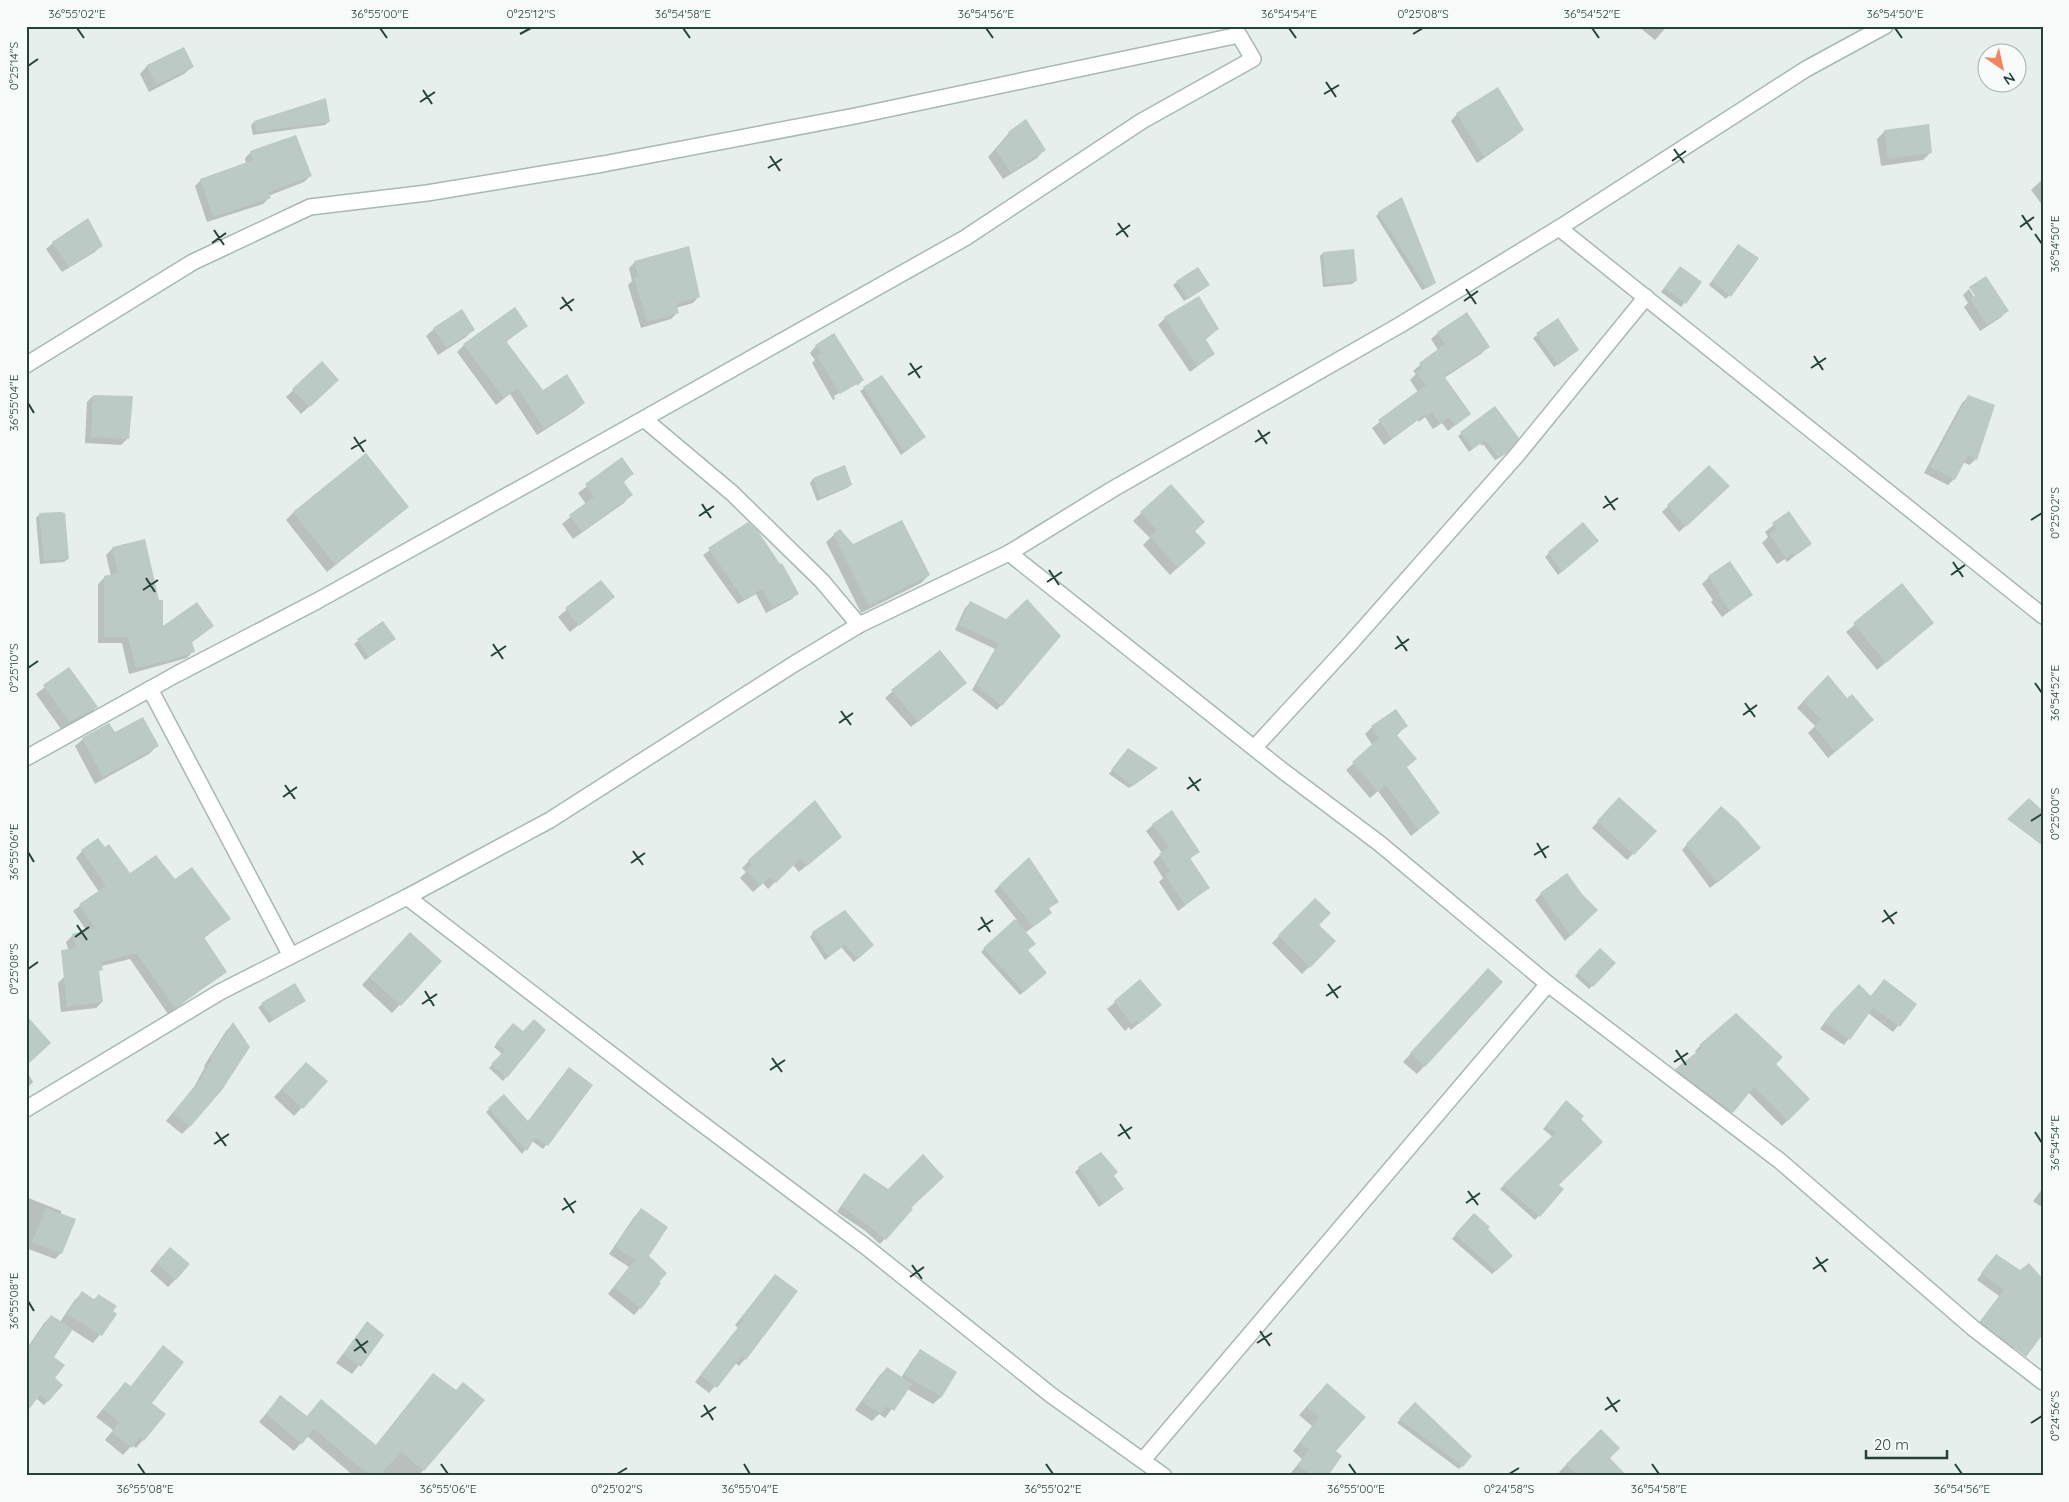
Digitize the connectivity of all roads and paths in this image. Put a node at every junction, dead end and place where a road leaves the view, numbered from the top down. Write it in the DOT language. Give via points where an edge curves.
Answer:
graph roads {
  1 [pos="1885,26"];
  2 [pos="1558,228"];
  3 [pos="1646,298"];
  4 [pos="26,365"];
  5 [pos="644,419"];
  6 [pos="1009,553"];
  7 [pos="2043,616"];
  8 [pos="859,626"];
  9 [pos="150,689"];
  10 [pos="1254,748"];
  11 [pos="26,758"];
  12 [pos="406,897"];
  13 [pos="291,956"];
  14 [pos="1548,984"];
  15 [pos="26,1109"];
  16 [pos="2043,1382"];
  17 [pos="1143,1460"];
  18 [pos="1164,1476"];
  1 -- 2 [label="street" via="1806,69"];
  2 -- 3 [label="street"];
  2 -- 6 [label="street" via="1400,325 1113,489"];
  3 -- 7 [label="street"];
  3 -- 10 [label="street" via="1517,455"];
  4 -- 5 [label="street" via="193,262 310,207 427,193 613,162 855,116 1239,36 1253,59 1142,121 965,238"];
  5 -- 8 [label="street" via="732,493 822,581"];
  5 -- 9 [label="street" via="317,601"];
  6 -- 8 [label="street"];
  6 -- 10 [label="street"];
  8 -- 12 [label="street" via="550,820"];
  9 -- 11 [label="street"];
  9 -- 13 [label="street"];
  10 -- 14 [label="street" via="1379,843"];
  12 -- 13 [label="street"];
  12 -- 17 [label="street" via="865,1246 1051,1395"];
  13 -- 15 [label="street" via="220,992"];
  14 -- 16 [label="street" via="1780,1161 1973,1328"];
  14 -- 17 [label="street"];
  17 -- 18 [label="street"];
}
